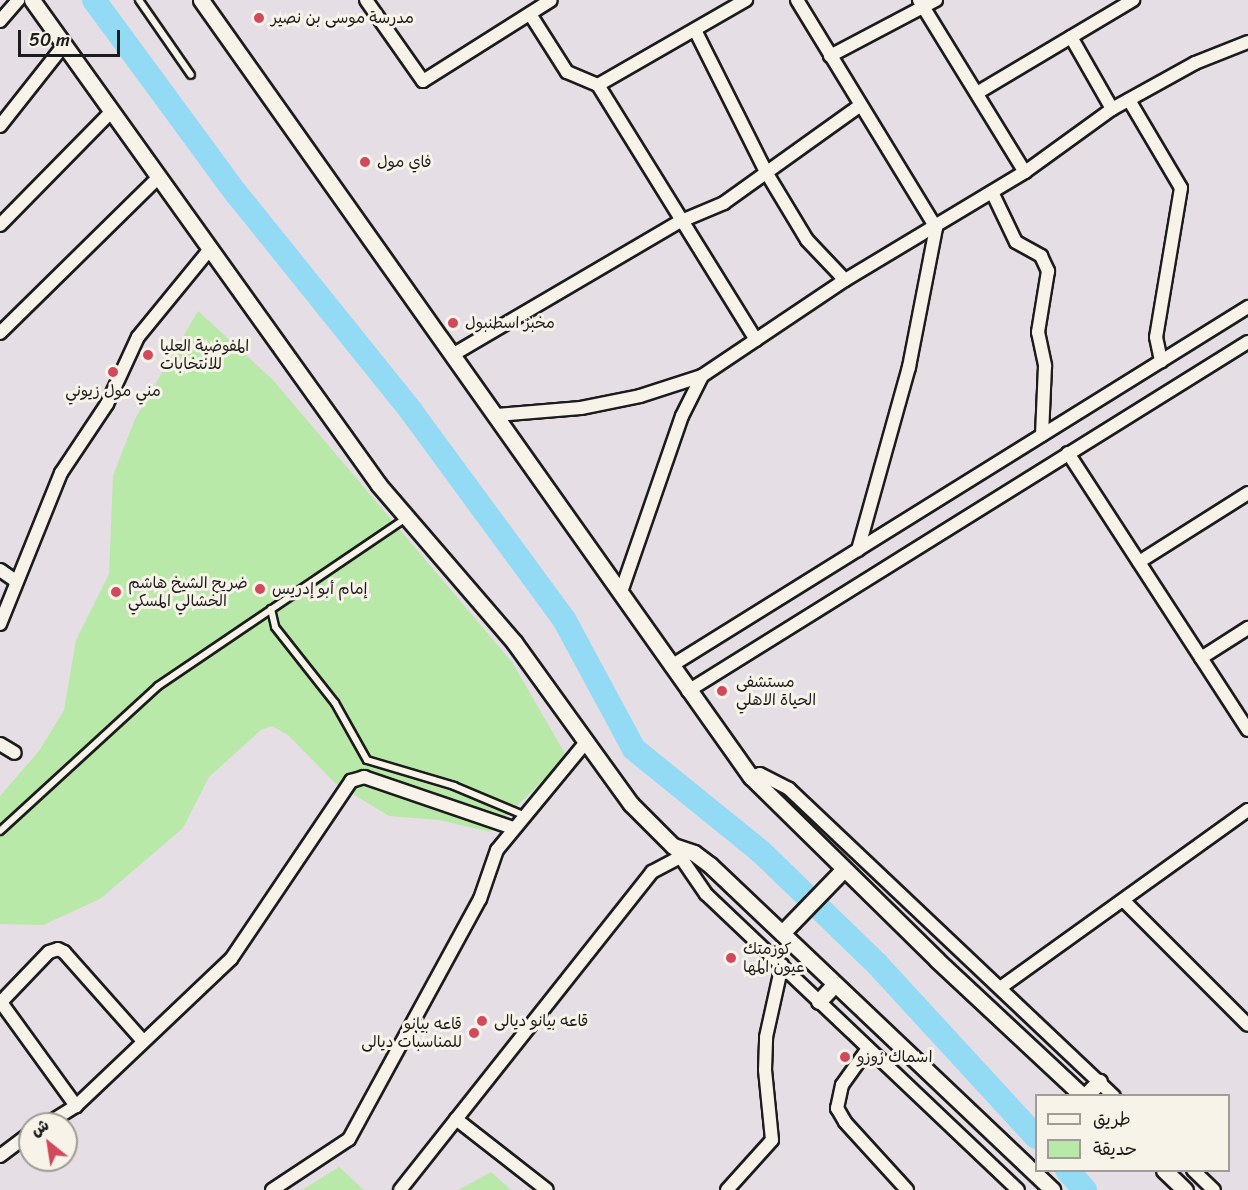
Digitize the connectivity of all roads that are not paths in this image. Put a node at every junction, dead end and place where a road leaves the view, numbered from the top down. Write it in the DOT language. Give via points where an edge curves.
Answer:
graph roads {
  1 [pos="18,0"];
  2 [pos="32,0"];
  3 [pos="139,0"];
  4 [pos="201,0"];
  5 [pos="366,0"];
  6 [pos="551,0"];
  7 [pos="746,0"];
  8 [pos="796,0"];
  9 [pos="936,0"];
  10 [pos="1133,0"];
  11 [pos="921,4"];
  12 [pos="530,15"];
  13 [pos="0,21"];
  14 [pos="694,30"];
  15 [pos="1071,37"];
  16 [pos="1248,42"];
  17 [pos="64,45"];
  18 [pos="830,56"];
  19 [pos="191,75"];
  20 [pos="598,85"];
  21 [pos="977,93"];
  22 [pos="1129,100"];
  23 [pos="861,105"];
  24 [pos="1112,109"];
  25 [pos="112,111"];
  26 [pos="0,126"];
  27 [pos="766,172"];
  28 [pos="1025,172"];
  29 [pos="159,177"];
  30 [pos="992,192"];
  31 [pos="679,222"];
  32 [pos="0,225"];
  33 [pos="936,228"];
  34 [pos="210,249"];
  35 [pos="845,280"];
  36 [pos="1248,307"];
  37 [pos="0,333"];
  38 [pos="756,340"];
  39 [pos="1248,342"];
  40 [pos="454,354"];
  41 [pos="1161,361"];
  42 [pos="702,376"];
  43 [pos="497,415"];
  44 [pos="1042,435"];
  45 [pos="1068,453"];
  46 [pos="1248,493"];
  47 [pos="407,518"];
  48 [pos="858,550"];
  49 [pos="1139,562"];
  50 [pos="0,570"];
  51 [pos="16,580"];
  52 [pos="621,592"];
  53 [pos="271,609"];
  54 [pos="0,624"];
  55 [pos="1248,628"];
  56 [pos="1201,658"];
  57 [pos="671,666"];
  58 [pos="688,691"];
  59 [pos="1248,730"];
  60 [pos="586,742"];
  61 [pos="0,744"];
  62 [pos="15,753"];
  63 [pos="751,777"];
  64 [pos="1248,810"];
  65 [pos="523,815"];
  66 [pos="513,828"];
  67 [pos="0,831"];
  68 [pos="676,852"];
  69 [pos="843,870"];
  70 [pos="1124,901"];
  71 [pos="782,933"];
  72 [pos="782,965"];
  73 [pos="835,984"];
  74 [pos="1000,988"];
  75 [pos="819,1001"];
  76 [pos="1,1002"];
  77 [pos="1248,1024"];
  78 [pos="142,1040"];
  79 [pos="867,1050"];
  80 [pos="1099,1082"];
  81 [pos="1083,1094"];
  82 [pos="1085,1094"];
  83 [pos="1113,1094"];
  84 [pos="76,1106"];
  85 [pos="66,1112"];
  86 [pos="456,1119"];
  87 [pos="18,1139"];
  88 [pos="2,1148"];
  89 [pos="1166,1172"];
  90 [pos="1195,1172"];
  91 [pos="406,1188"];
  92 [pos="272,1190"];
  93 [pos="547,1190"];
  94 [pos="728,1190"];
  95 [pos="907,1190"];
  96 [pos="1018,1190"];
  97 [pos="1052,1190"];
  98 [pos="1185,1190"];
  99 [pos="1214,1190"];
  1 -- 13 [label="street"];
  2 -- 17 [label="street"];
  3 -- 19 [label="lane"];
  4 -- 40 [label="street"];
  5 -- 12 [label="street" via="423,81"];
  6 -- 12 [label="street"];
  7 -- 14 [label="street"];
  8 -- 18 [label="street"];
  9 -- 11 [label="street"];
  10 -- 15 [label="street"];
  11 -- 18 [label="street"];
  11 -- 21 [label="street"];
  12 -- 20 [label="street" via="567,72"];
  14 -- 20 [label="street"];
  14 -- 27 [label="street"];
  15 -- 21 [label="street"];
  15 -- 24 [label="street"];
  16 -- 22 [label="street" via="1195,63"];
  17 -- 25 [label="street"];
  17 -- 26 [label="street"];
  18 -- 23 [label="street"];
  20 -- 31 [label="street"];
  21 -- 28 [label="street"];
  22 -- 24 [label="street"];
  22 -- 41 [label="street" via="1181,188 1156,337"];
  23 -- 27 [label="street"];
  23 -- 33 [label="street"];
  24 -- 28 [label="street"];
  25 -- 29 [label="street"];
  25 -- 32 [label="street"];
  27 -- 31 [label="street" via="724,203"];
  27 -- 35 [label="street" via="807,240"];
  28 -- 30 [label="street"];
  29 -- 34 [label="street"];
  29 -- 37 [label="street"];
  30 -- 33 [label="street"];
  30 -- 44 [label="street" via="1016,242 1041,256 1048,270 1038,332 1045,366"];
  31 -- 38 [label="street"];
  31 -- 40 [label="street"];
  33 -- 35 [label="street"];
  33 -- 48 [label="street" via="909,367"];
  34 -- 47 [label="street" via="379,485"];
  34 -- 51 [label="street" via="138,337 107,404 61,472"];
  35 -- 38 [label="street"];
  36 -- 41 [label="street"];
  38 -- 42 [label="street"];
  39 -- 45 [label="street"];
  40 -- 43 [label="street"];
  41 -- 44 [label="street"];
  42 -- 43 [label="street" via="640,396 581,408"];
  42 -- 52 [label="street" via="682,416"];
  43 -- 52 [label="street"];
  44 -- 48 [label="street"];
  45 -- 49 [label="street"];
  45 -- 58 [label="street"];
  46 -- 49 [label="street"];
  47 -- 53 [label="lane"];
  47 -- 60 [label="street" via="514,642"];
  48 -- 57 [label="street"];
  49 -- 56 [label="street"];
  50 -- 51 [label="street"];
  51 -- 54 [label="street"];
  52 -- 57 [label="street"];
  53 -- 65 [label="lane" via="275,627 335,703 367,760 453,786"];
  53 -- 67 [label="lane" via="120,717 88,753"];
  55 -- 56 [label="street"];
  56 -- 59 [label="street"];
  57 -- 58 [label="street"];
  58 -- 63 [label="street"];
  60 -- 65 [label="street"];
  60 -- 68 [label="street" via="631,804"];
  61 -- 62 [label="street"];
  63 -- 69 [label="street"];
  63 -- 74 [label="street" via="760,774 789,789"];
  64 -- 70 [label="street"];
  65 -- 66 [label="street"];
  66 -- 78 [label="street" via="364,777 351,781 231,959"];
  66 -- 92 [label="street" via="496,850 480,899 349,1139"];
  68 -- 71 [label="street" via="694,853 711,865"];
  68 -- 72 [label="street" via="695,882"];
  68 -- 86 [label="street" via="652,872"];
  69 -- 71 [label="street"];
  69 -- 81 [label="street"];
  70 -- 74 [label="street"];
  70 -- 77 [label="street"];
  71 -- 73 [label="street"];
  72 -- 75 [label="street"];
  72 -- 94 [label="street" via="766,1036 772,1140"];
  73 -- 75 [label="street"];
  73 -- 97 [label="street"];
  74 -- 80 [label="street"];
  75 -- 79 [label="street"];
  76 -- 78 [label="street" via="49,952 58,950 64,952"];
  76 -- 84 [label="street"];
  78 -- 84 [label="street"];
  79 -- 95 [label="street" via="842,1085 837,1108 844,1122"];
  79 -- 96 [label="street"];
  80 -- 82 [label="street"];
  80 -- 83 [label="street"];
  84 -- 85 [label="street"];
  86 -- 91 [label="street"];
  86 -- 93 [label="street"];
  87 -- 88 [label="street"];
  89 -- 98 [label="street"];
  90 -- 99 [label="street"];
}
